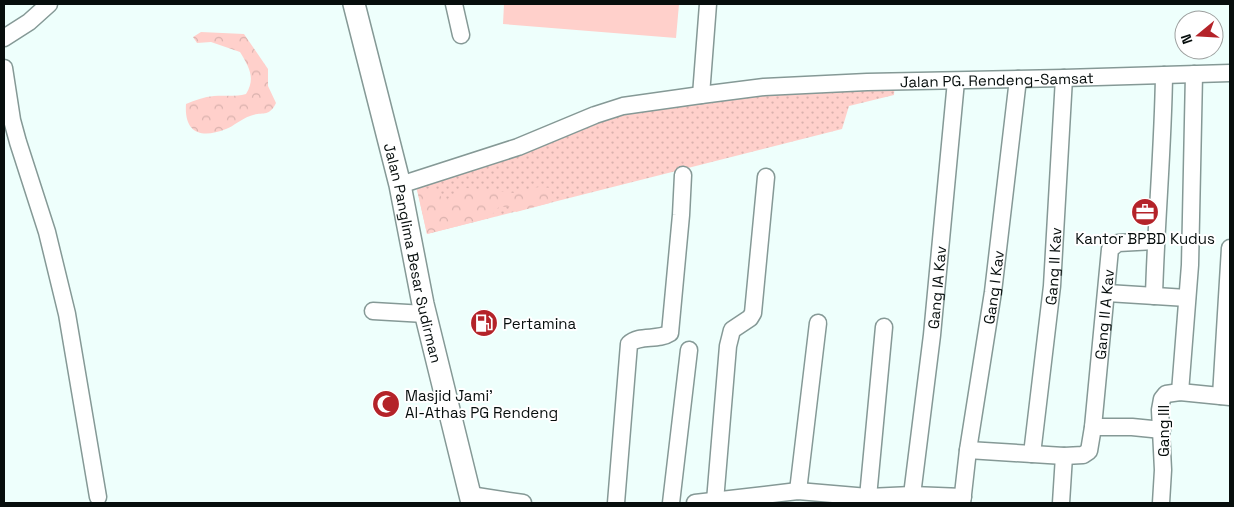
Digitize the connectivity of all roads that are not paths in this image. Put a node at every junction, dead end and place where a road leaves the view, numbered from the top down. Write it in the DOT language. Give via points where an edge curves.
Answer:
graph roads {
  1 [pos="50,4"];
  2 [pos="354,4"];
  3 [pos="454,4"];
  4 [pos="708,4"];
  5 [pos="461,35"];
  6 [pos="4,38"];
  7 [pos="4,68"];
  8 [pos="1230,73"];
  9 [pos="1194,74"];
  10 [pos="1164,75"];
  11 [pos="1064,78"];
  12 [pos="1018,79"];
  13 [pos="956,81"];
  14 [pos="701,95"];
  15 [pos="683,174"];
  16 [pos="766,177"];
  17 [pos="400,185"];
  18 [pos="1156,241"];
  19 [pos="1230,248"];
  20 [pos="1107,293"];
  21 [pos="1154,296"];
  22 [pos="1187,298"];
  23 [pos="373,311"];
  24 [pos="425,314"];
  25 [pos="818,323"];
  26 [pos="884,327"];
  27 [pos="689,350"];
  28 [pos="1180,392"];
  29 [pos="1226,396"];
  30 [pos="1093,427"];
  31 [pos="1162,430"];
  32 [pos="968,450"];
  33 [pos="1032,454"];
  34 [pos="1064,456"];
  35 [pos="798,491"];
  36 [pos="912,495"];
  37 [pos="98,496"];
  38 [pos="868,497"];
  39 [pos="471,499"];
  40 [pos="963,500"];
  41 [pos="715,501"];
  42 [pos="523,503"];
  43 [pos="616,503"];
  44 [pos="671,503"];
  45 [pos="695,503"];
  46 [pos="1061,503"];
  47 [pos="1161,503"];
  1 -- 6 [label="street"];
  2 -- 17 [label="main road, Jalan Panglima Besar Sudirman"];
  3 -- 5 [label="street"];
  4 -- 14 [label="street"];
  7 -- 37 [label="street" via="16,137 48,232 68,314"];
  8 -- 9 [label="street, Jalan PG. Rendeng-Samsat"];
  9 -- 10 [label="street, Jalan PG. Rendeng-Samsat"];
  9 -- 22 [label="street"];
  10 -- 11 [label="street, Jalan PG. Rendeng-Samsat"];
  10 -- 18 [label="street"];
  11 -- 12 [label="street, Jalan PG. Rendeng-Samsat"];
  11 -- 33 [label="street, Gang II Kav" via="1052,286"];
  12 -- 13 [label="street, Jalan PG. Rendeng-Samsat"];
  12 -- 32 [label="street, Gang I Kav" via="993,292"];
  13 -- 14 [label="street, Jalan PG. Rendeng-Samsat" via="764,87"];
  13 -- 36 [label="street, Gang IA Kav" via="932,335"];
  14 -- 17 [label="street, Jalan PG. Rendeng-Samsat" via="622,106 518,147"];
  15 -- 43 [label="street" via="670,333 633,340 629,344"];
  16 -- 41 [label="street" via="753,313 732,330 728,346"];
  17 -- 24 [label="main road, Jalan Panglima Besar Sudirman"];
  18 -- 20 [label="street, Gang II A Kav" via="1112,246"];
  18 -- 21 [label="street"];
  19 -- 29 [label="street"];
  20 -- 21 [label="street"];
  20 -- 30 [label="street, Gang II A Kav"];
  21 -- 22 [label="street"];
  22 -- 28 [label="street"];
  23 -- 24 [label="street"];
  24 -- 39 [label="main road, Jalan Panglima Besar Sudirman"];
  25 -- 35 [label="street"];
  26 -- 38 [label="street"];
  27 -- 44 [label="street"];
  28 -- 29 [label="street, Gang III"];
  28 -- 31 [label="street, Gang III" via="1166,394 1162,398"];
  30 -- 31 [label="street"];
  30 -- 34 [label="street, Gang II A Kav" via="1089,451 1083,455"];
  31 -- 47 [label="street, Gang III"];
  32 -- 33 [label="street"];
  32 -- 40 [label="street, Gang I Kav"];
  33 -- 34 [label="street"];
  34 -- 46 [label="street"];
  35 -- 38 [label="street"];
  35 -- 41 [label="street"];
  36 -- 38 [label="street"];
  36 -- 40 [label="street"];
  39 -- 42 [label="street"];
  41 -- 45 [label="street"];
}
